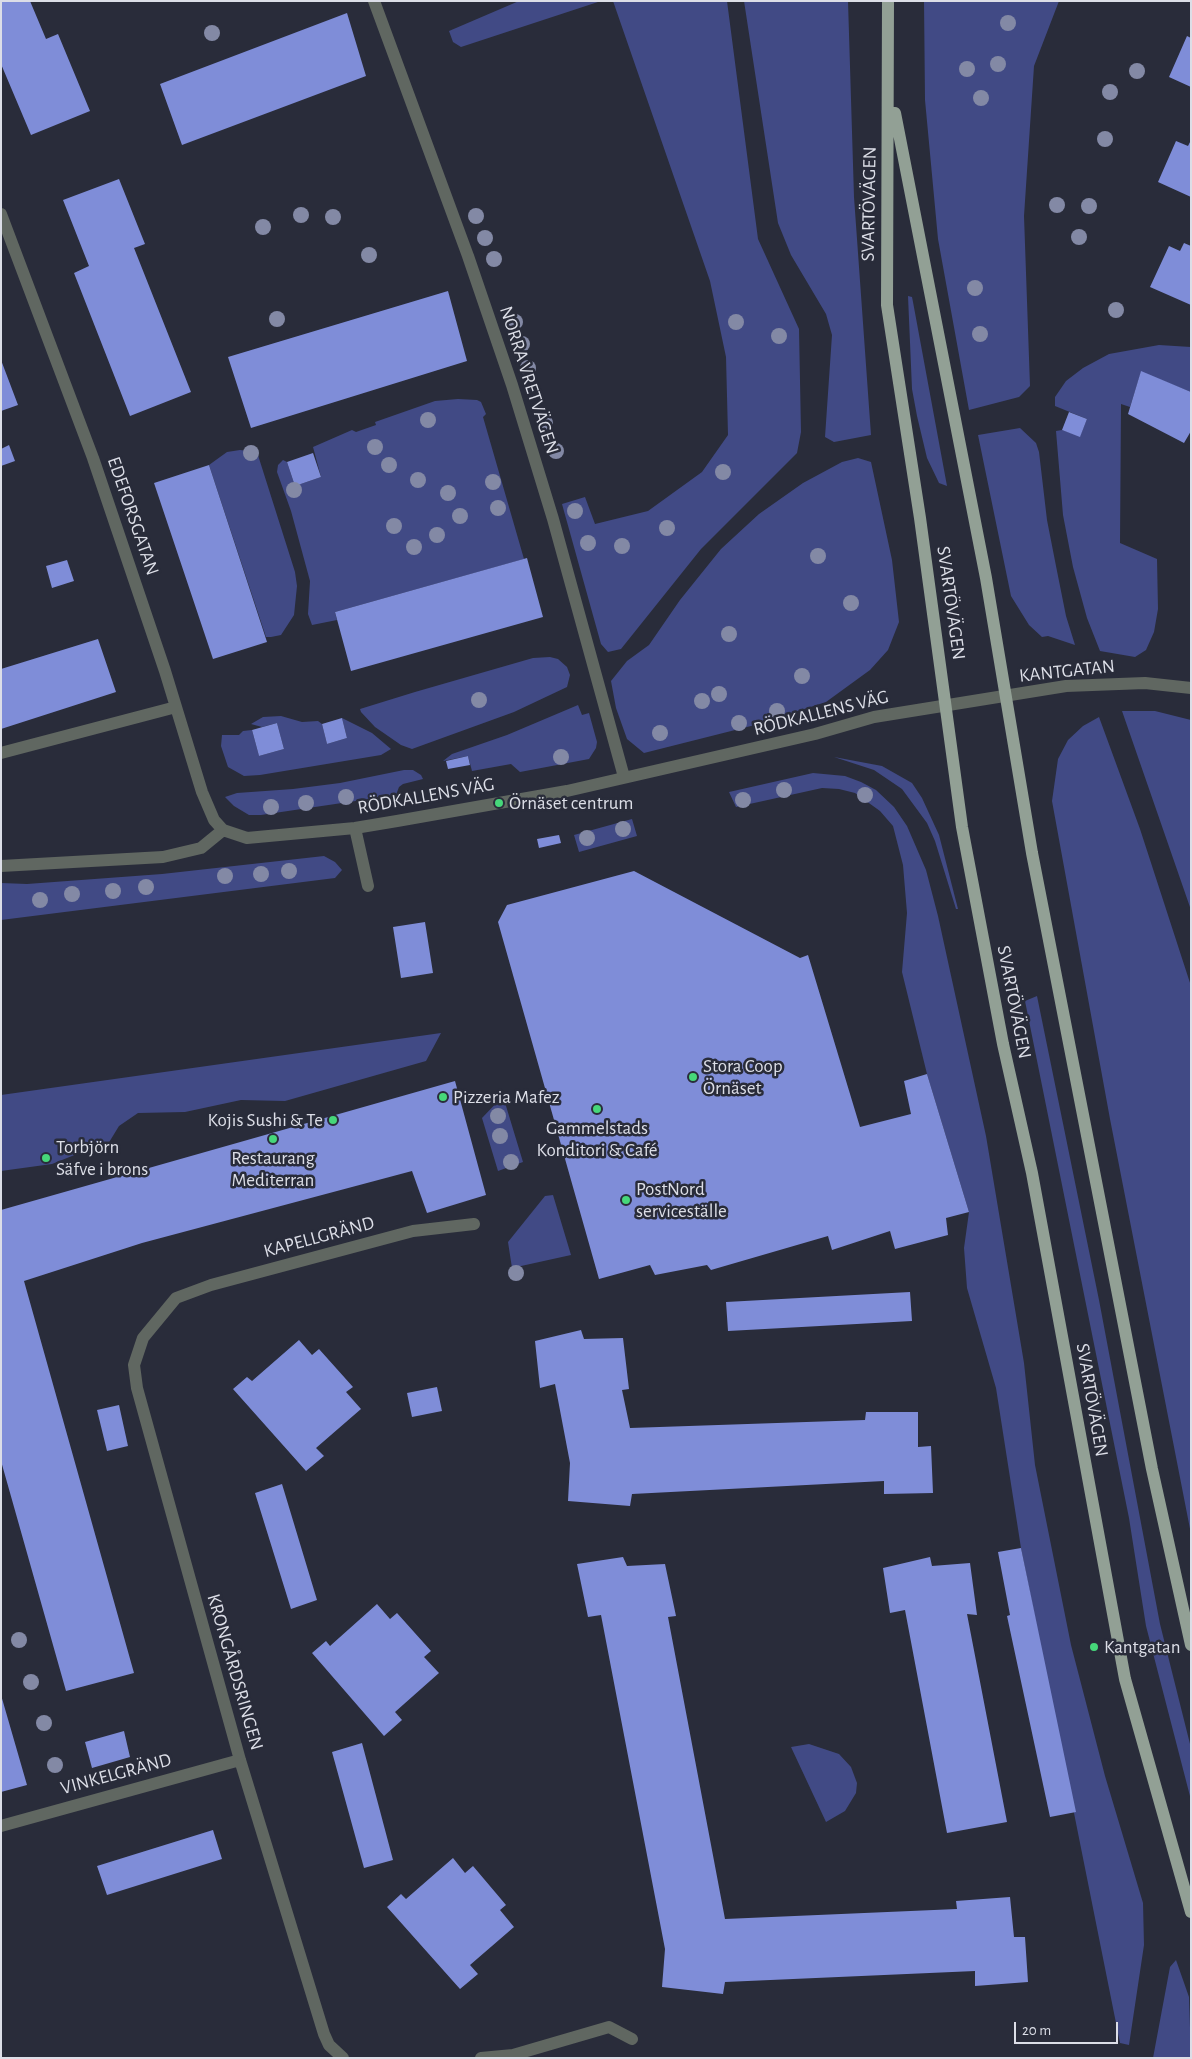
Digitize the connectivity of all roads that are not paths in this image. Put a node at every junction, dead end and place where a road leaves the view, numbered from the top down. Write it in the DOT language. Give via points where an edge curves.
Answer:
graph roads {
  1 [pos="374,1"];
  2 [pos="888,1"];
  3 [pos="889,86"];
  4 [pos="1,214"];
  5 [pos="1191,688"];
  6 [pos="1006,696"];
  7 [pos="947,705"];
  8 [pos="176,707"];
  9 [pos="1,753"];
  10 [pos="624,777"];
  11 [pos="355,828"];
  12 [pos="223,830"];
  13 [pos="1,866"];
  14 [pos="368,886"];
  15 [pos="474,1224"];
  16 [pos="176,1298"];
  17 [pos="1191,1645"];
  18 [pos="240,1760"];
  19 [pos="1,1826"];
  20 [pos="1191,1912"];
  21 [pos="632,2039"];
  22 [pos="343,2058"];
  23 [pos="481,2058"];
  1 -- 10 [label="street, NORRA VRETVÄGEN" via="512,385"];
  2 -- 3 [label="main road, SVARTÖVÄGEN"];
  3 -- 6 [label="main road, SVARTÖVÄGEN" via="986,578"];
  3 -- 7 [label="main road, SVARTÖVÄGEN" via="887,305"];
  4 -- 8 [label="street, EDEFORSGATAN" via="93,458"];
  5 -- 6 [label="street, KANTGATAN" via="1145,683 1086,685"];
  6 -- 7 [label="street, KANTGATAN"];
  6 -- 17 [label="main road, SVARTÖVÄGEN" via="1032,853 1152,1469"];
  7 -- 10 [label="street, RÖDKALLENS VÄG" via="874,717 815,734"];
  7 -- 20 [label="main road, SVARTÖVÄGEN" via="962,827 1003,1044 1032,1173 1125,1679"];
  8 -- 9 [label="street"];
  8 -- 12 [label="street, EDEFORSGATAN" via="204,797 214,820"];
  10 -- 11 [label="street, RÖDKALLENS VÄG" via="567,791"];
  11 -- 12 [label="street, RÖDKALLENS VÄG" via="247,838"];
  11 -- 14 [label="street"];
  12 -- 13 [label="street" via="201,848 164,857"];
  15 -- 16 [label="street, KAPELLGRÄND" via="412,1231 211,1285"];
  16 -- 18 [label="street, KRONGÅRDSRINGEN" via="143,1338 134,1365 137,1388"];
  18 -- 19 [label="street, VINKELGRÄND"];
  18 -- 22 [label="street, KRONGÅRDSRINGEN" via="324,2034 329,2045"];
  21 -- 23 [label="street" via="608,2027 513,2055"];
}
